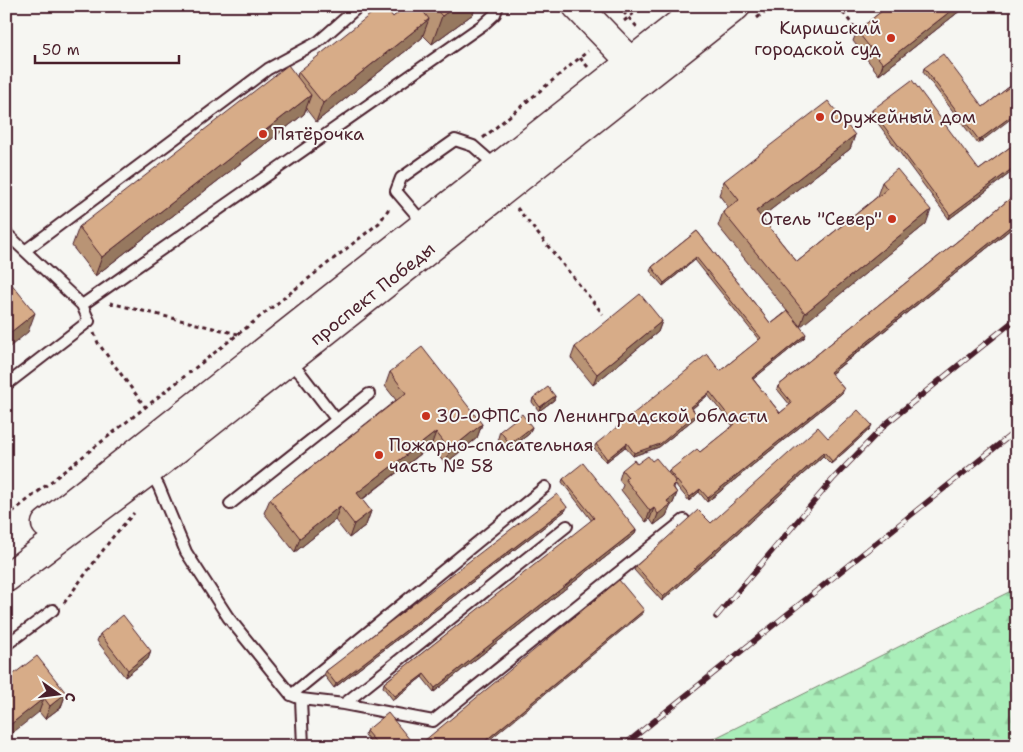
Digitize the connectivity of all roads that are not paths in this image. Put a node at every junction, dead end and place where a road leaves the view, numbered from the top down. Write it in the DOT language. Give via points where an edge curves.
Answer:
graph roads {
  1 [pos="359,6"];
  2 [pos="498,6"];
  3 [pos="577,6"];
  4 [pos="702,6"];
  5 [pos="736,6"];
  6 [pos="638,69"];
  7 [pos="498,168"];
  8 [pos="6,233"];
  9 [pos="432,233"];
  10 [pos="26,250"];
  11 [pos="86,302"];
  12 [pos="288,360"];
  13 [pos="6,385"];
  14 [pos="369,394"];
  15 [pos="336,419"];
  16 [pos="154,478"];
  17 [pos="545,487"];
  18 [pos="230,504"];
  19 [pos="684,520"];
  20 [pos="567,526"];
  21 [pos="6,555"];
  22 [pos="6,578"];
  23 [pos="52,610"];
  24 [pos="6,645"];
  25 [pos="296,697"];
  26 [pos="344,704"];
  27 [pos="303,746"];
  1 -- 10 [label="lane" via="318,42 268,69"];
  2 -- 11 [label="lane" via="495,14 484,24"];
  3 -- 6 [label="main road"];
  4 -- 6 [label="main road, проспект Победы"];
  5 -- 6 [label="main road, проспект Победы"];
  6 -- 7 [label="main road, проспект Победы"];
  6 -- 9 [label="main road, проспект Победы"];
  7 -- 9 [label="main road, проспект Победы"];
  7 -- 9 [label="lane" via="473,146 455,140 401,178 396,190"];
  8 -- 10 [label="lane"];
  9 -- 12 [label="main road, проспект Победы"];
  9 -- 21 [label="main road, проспект Победы"];
  10 -- 11 [label="lane"];
  11 -- 13 [label="lane" via="89,321"];
  12 -- 15 [label="lane"];
  12 -- 16 [label="main road, проспект Победы"];
  14 -- 15 [label="lane"];
  15 -- 18 [label="lane"];
  16 -- 22 [label="main road, проспект Победы"];
  16 -- 25 [label="lane" via="186,552 228,617"];
  17 -- 25 [label="lane"];
  19 -- 26 [label="lane" via="433,721"];
  20 -- 26 [label="lane"];
  23 -- 24 [label="lane"];
  25 -- 26 [label="lane"];
  25 -- 27 [label="lane"];
}
